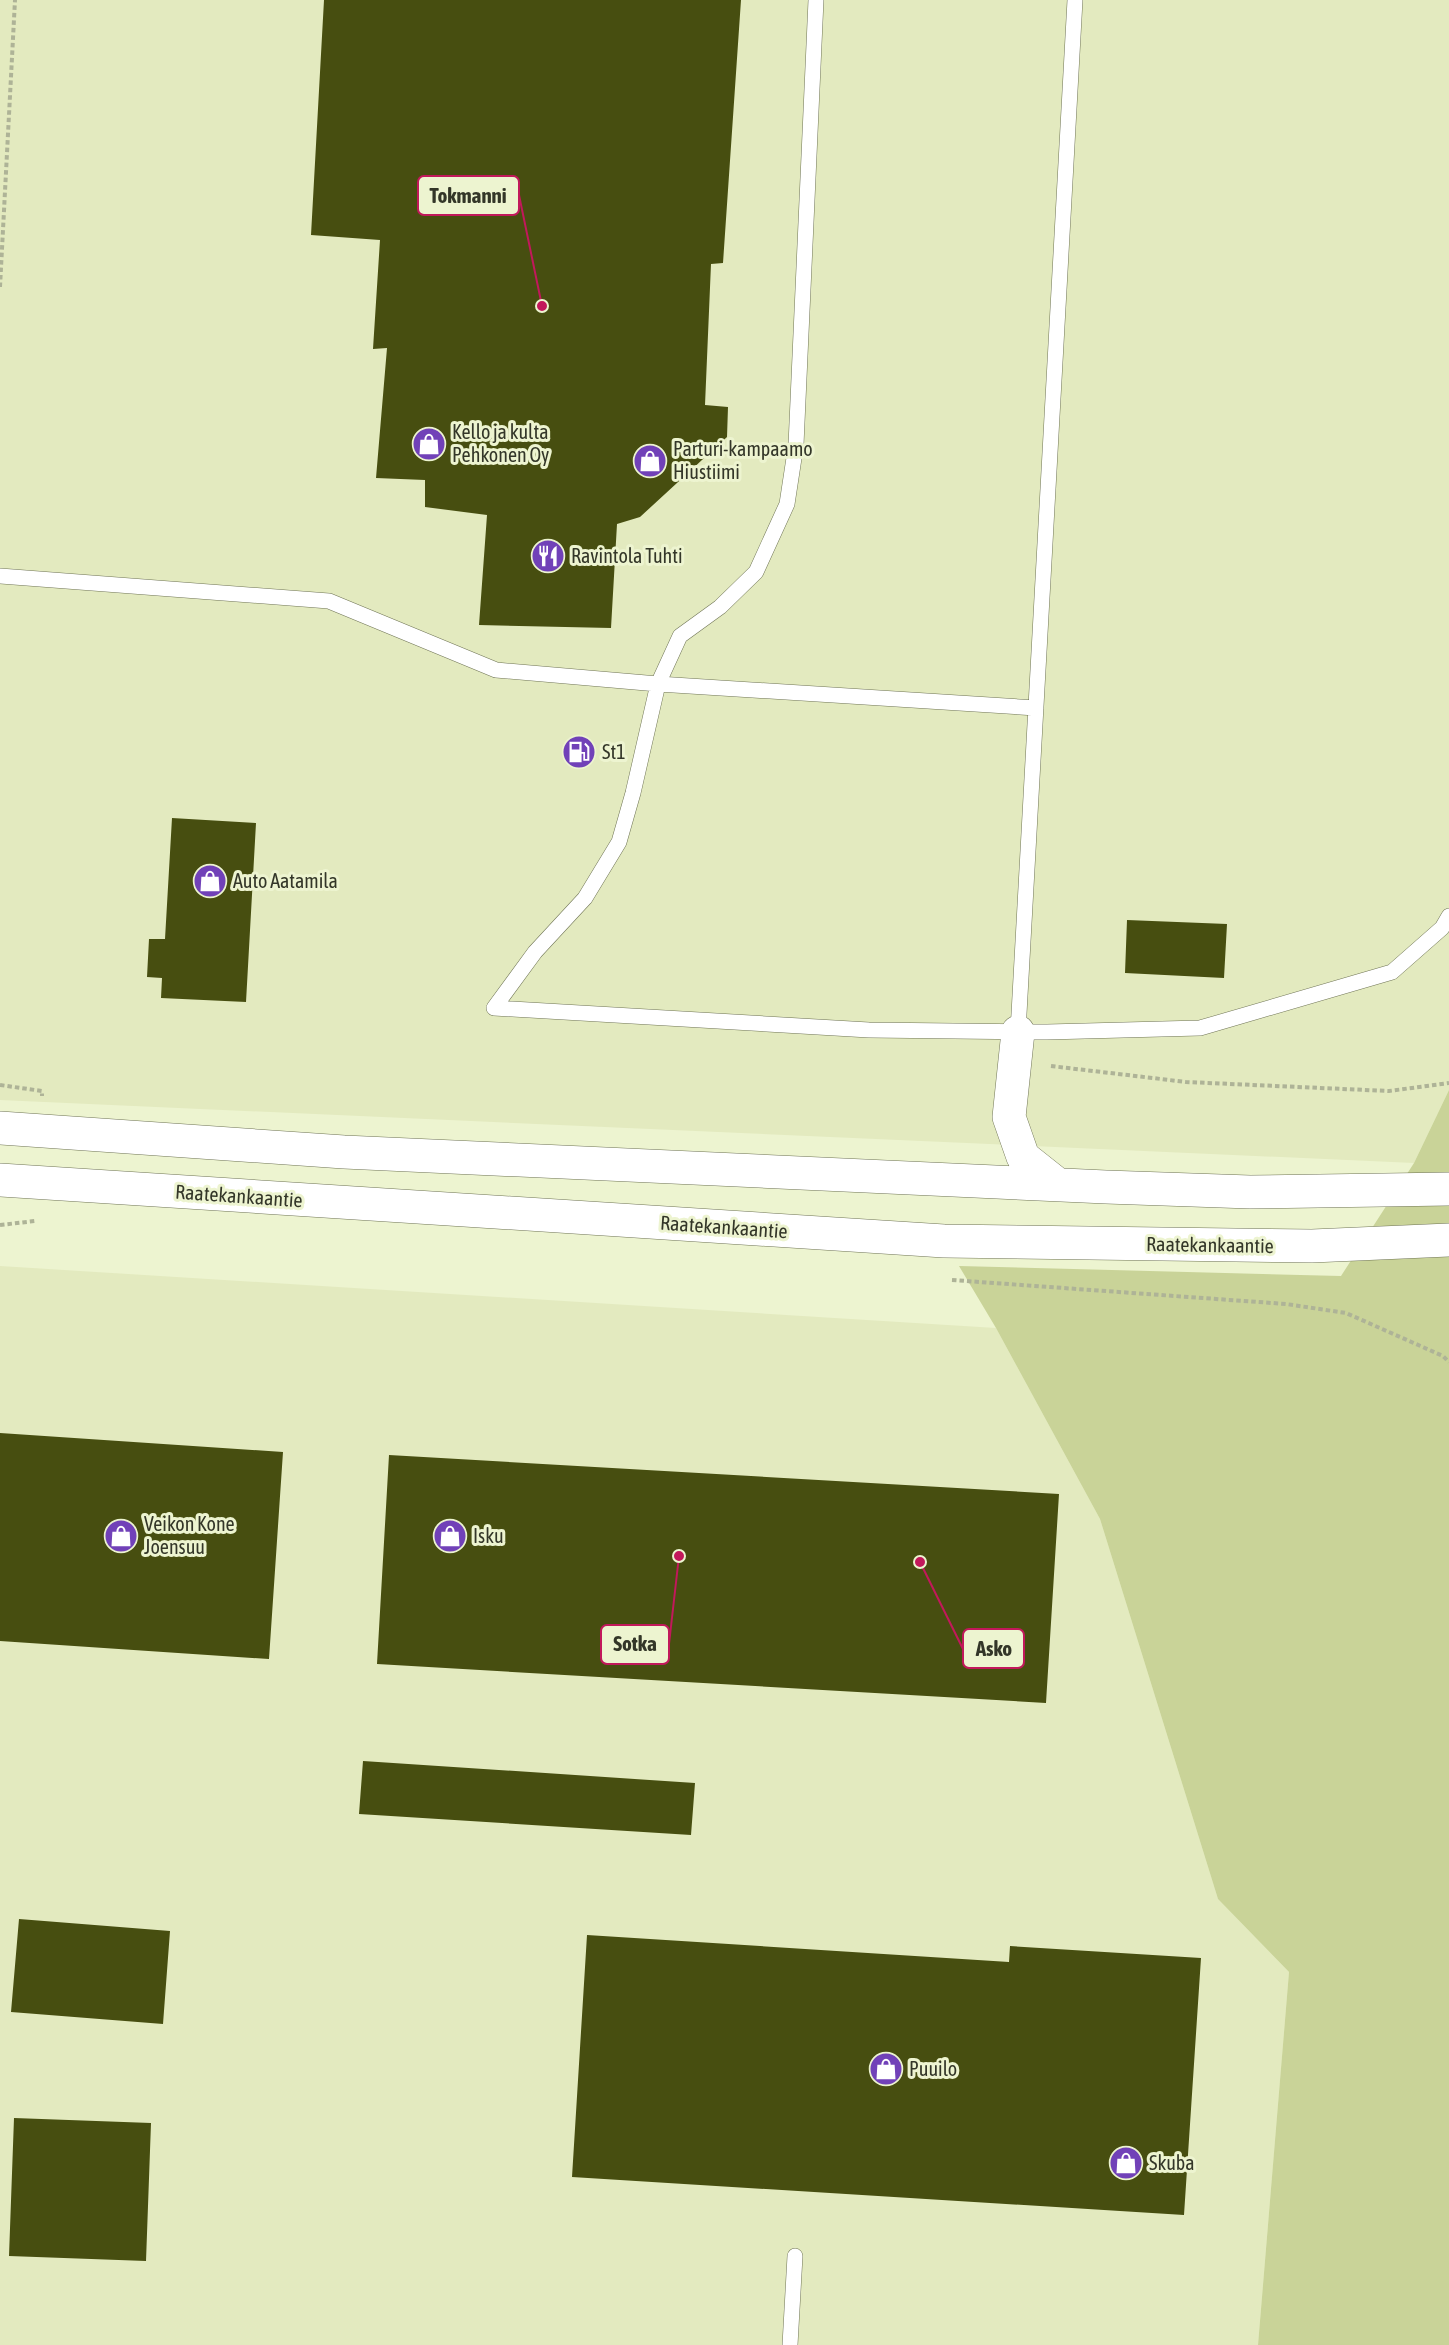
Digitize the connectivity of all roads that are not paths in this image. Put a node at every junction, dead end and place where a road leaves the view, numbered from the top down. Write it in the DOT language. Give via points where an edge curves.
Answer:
graph roads {
  1 [pos="816,0"];
  2 [pos="1075,0"];
  3 [pos="0,576"];
  4 [pos="658,684"];
  5 [pos="1036,708"];
  6 [pos="1449,916"];
  7 [pos="1018,1032"];
  8 [pos="0,1128"];
  9 [pos="0,1180"];
  10 [pos="1057,1184"];
  11 [pos="1449,1190"];
  12 [pos="1449,1240"];
  13 [pos="795,2256"];
  14 [pos="790,2345"];
  1 -- 4 [label="lane" via="796,445 787,504 756,572 720,607 680,636"];
  2 -- 5 [label="lane"];
  3 -- 4 [label="lane" via="329,601 496,670"];
  4 -- 5 [label="lane"];
  4 -- 7 [label="lane" via="619,842 585,898 536,952 494,1008 869,1030"];
  5 -- 7 [label="lane"];
  6 -- 7 [label="lane" via="1443,928 1392,972 1200,1028"];
  7 -- 10 [label="main road" via="1009,1117 1023,1157"];
  8 -- 10 [label="main road" via="344,1152"];
  9 -- 12 [label="main road, Raatekankaantie" via="944,1241 1312,1246"];
  10 -- 11 [label="main road" via="1250,1192"];
  13 -- 14 [label="lane"];
}
